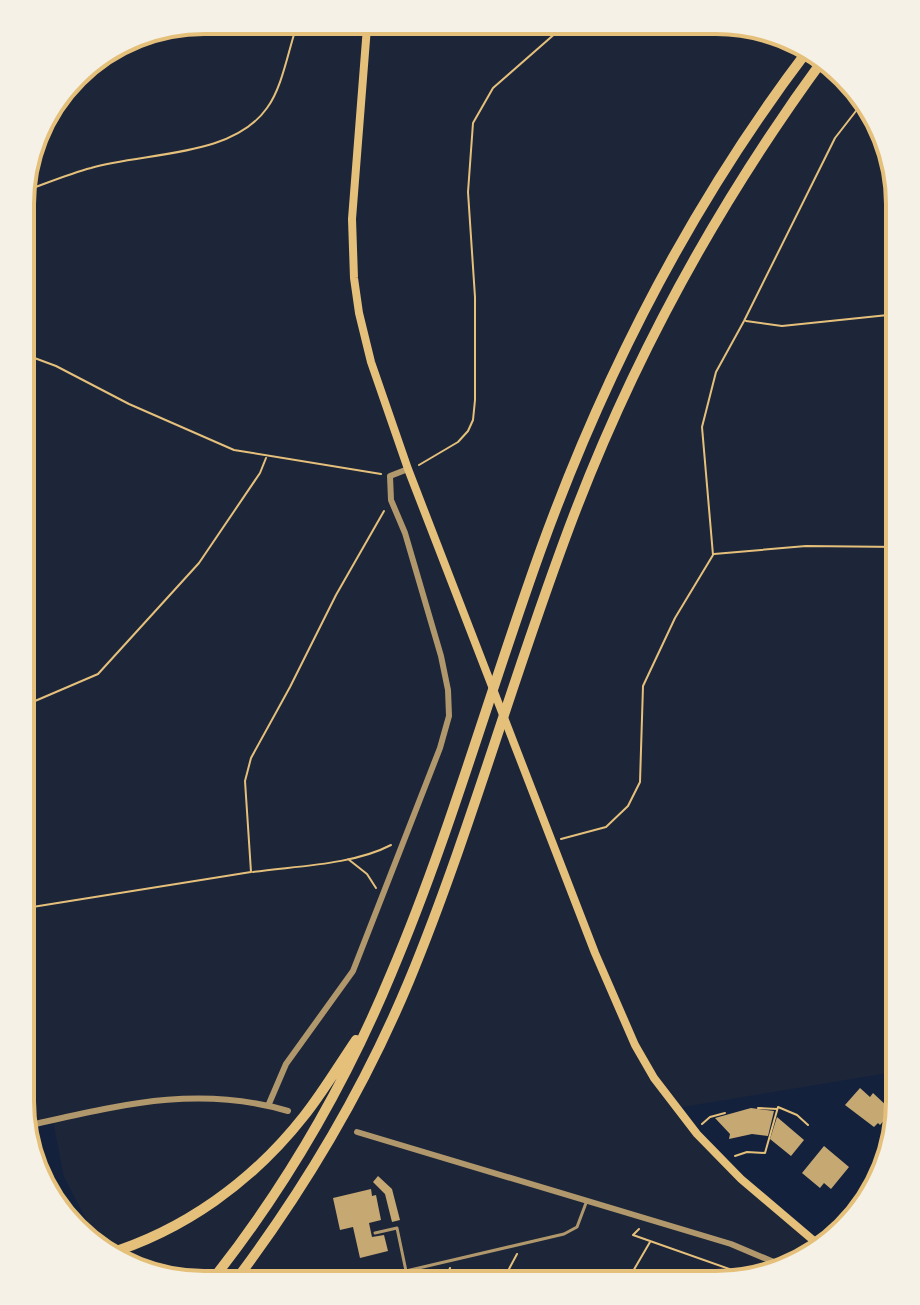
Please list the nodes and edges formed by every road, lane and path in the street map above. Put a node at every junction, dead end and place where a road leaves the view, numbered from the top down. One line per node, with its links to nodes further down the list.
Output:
1 (294, 34): 7 (path)
2 (366, 34): 12 (main road)
3 (555, 34): 12 (path)
4 (802, 58): 24 (highway)
5 (817, 68): 48 (highway)
6 (857, 110): 9 (path)
7 (35, 187)
8 (886, 315): 9 (path)
9 (744, 321): 16 (path)
10 (34, 358): 11 (path)
11 (267, 457): 13 (path); 17 (path)
12 (408, 469): 13 (street); 19 (main road)
13 (390, 476): 14 (street)
14 (391, 500): 18 (street); 21 (path)
15 (886, 547): 16 (path)
16 (713, 555): 19 (path)
17 (34, 701)
18 (405, 837): 20 (path); 22 (street)
19 (553, 841): 40 (main road)
20 (348, 859): 21 (path); 22 (path)
21 (251, 872): 23 (path)
22 (380, 904): 25 (street)
23 (34, 907)
24 (373, 1015): 43 (highway); 47 (highway)
25 (268, 1106): 28 (street); 30 (street)
26 (758, 1108): 27 (path)
27 (778, 1109): 32 (path); 34 (path)
28 (288, 1111)
29 (725, 1113): 31 (path)
30 (36, 1124)
31 (703, 1125)
32 (808, 1125)
33 (357, 1132): 37 (street)
34 (740, 1153)
35 (732, 1157): 36 (path)
36 (740, 1164)
37 (587, 1201): 38 (street); 42 (lane)
38 (646, 1219): 41 (path); 45 (street)
39 (375, 1233): 49 (lane)
40 (813, 1240)
41 (651, 1241): 46 (path); 52 (path)
42 (523, 1242): 44 (lane); 51 (path)
43 (121, 1248)
44 (452, 1259): 49 (lane); 50 (path)
45 (772, 1261)
46 (733, 1270)
47 (219, 1271)
48 (242, 1271)
49 (406, 1271)
50 (448, 1271)
51 (508, 1271)
52 (633, 1271)

